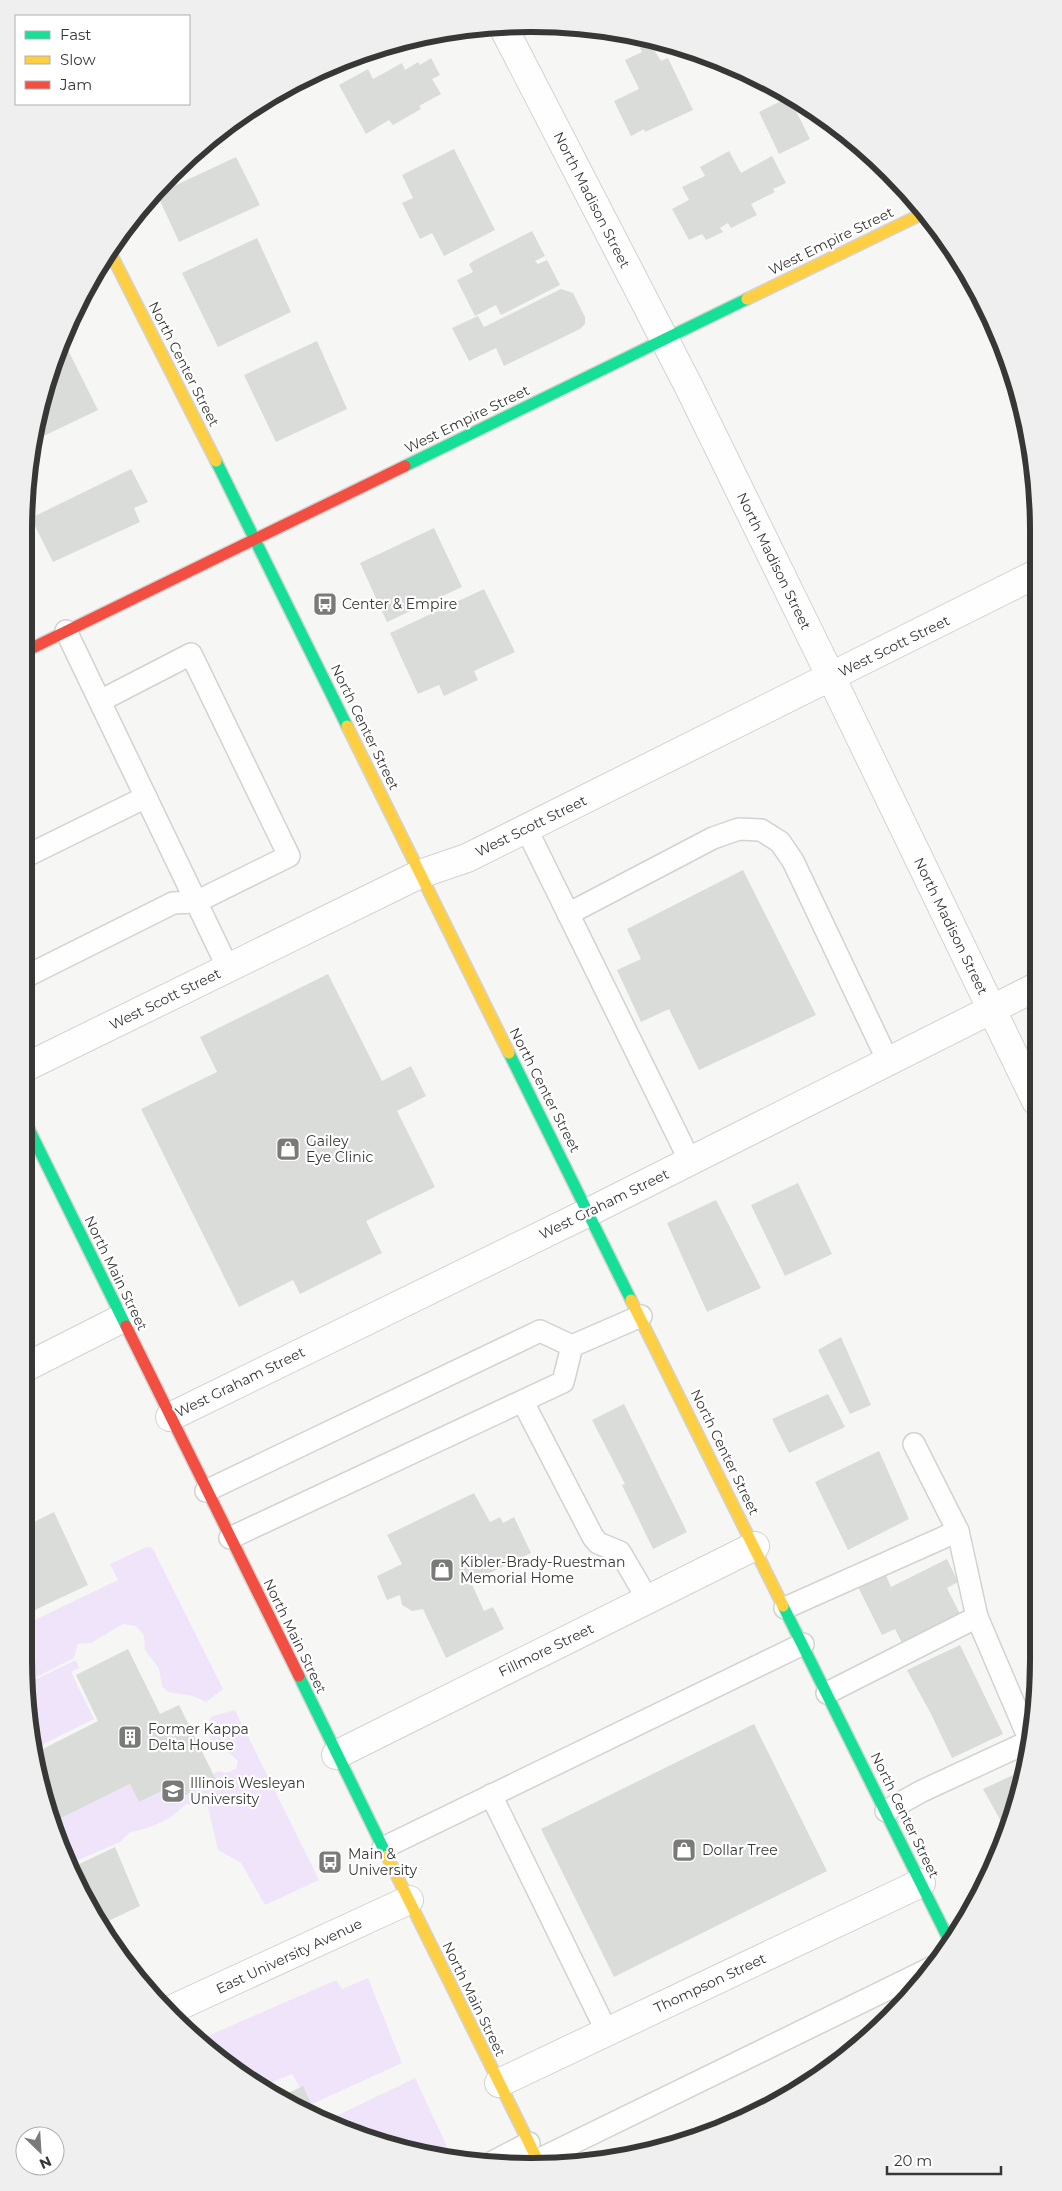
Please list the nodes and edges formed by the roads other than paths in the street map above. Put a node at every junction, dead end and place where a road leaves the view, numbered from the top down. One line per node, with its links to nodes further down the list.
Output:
1 (506, 33): 4 (street, North Madison Street)
2 (917, 216): 4 (main road, West Empire Street)
3 (114, 259): 5 (main road, North Center Street)
4 (664, 338): 5 (main road, West Empire Street); 9 (street, North Madison Street)
5 (256, 539): 7 (main road, West Empire Street); 14 (main road, North Center Street)
6 (1030, 577): 9 (street, West Scott Street)
7 (66, 631): 8 (main road, West Empire Street); 10 (lane)
8 (32, 648)
9 (831, 677): 12 (street, West Scott Street); 20 (street, North Madison Street)
10 (100, 701): 11 (lane); 15 (lane)
11 (146, 797): 13 (lane); 15 (lane)
12 (526, 828): 14 (street, West Scott Street); 16 (lane)
13 (32, 853)
14 (420, 874): 17 (street, West Scott Street); 26 (main road, North Center Street)
15 (196, 902): 17 (lane); 18 (lane)
16 (568, 914): 21 (lane); 25 (lane)
17 (228, 968): 22 (street, West Scott Street)
18 (32, 974)
19 (1030, 990): 20 (street, West Graham Street)
20 (991, 1009): 21 (street, West Graham Street); 23 (street, North Madison Street)
21 (888, 1061): 25 (street, West Graham Street)
22 (32, 1064)
23 (1030, 1089)
24 (32, 1135): 28 (main road, North Main Street)
25 (690, 1161): 26 (street, West Graham Street)
26 (589, 1212): 27 (main road, North Center Street); 32 (street, West Graham Street)
27 (641, 1316): 29 (lane); 37 (main road, North Center Street)
28 (121, 1319): 30 (street); 32 (main road, North Main Street)
29 (572, 1346): 31 (lane); 34 (lane)
30 (32, 1364)
31 (523, 1402): 36 (lane); 38 (lane)
32 (170, 1417): 34 (main road, North Main Street)
33 (914, 1444): 35 (lane)
34 (206, 1491): 36 (main road, North Main Street)
35 (958, 1530): 39 (lane); 40 (lane)
36 (230, 1538): 45 (main road, North Main Street)
37 (755, 1546): 38 (street, Fillmore Street); 39 (main road, North Center Street)
38 (648, 1600): 45 (street, Fillmore Street)
39 (785, 1608): 41 (main road, North Center Street)
40 (976, 1617): 42 (lane); 43 (lane)
41 (803, 1644): 42 (main road, North Center Street); 46 (lane)
42 (827, 1693): 47 (main road, North Center Street)
43 (1024, 1728)
44 (1022, 1745): 47 (lane)
45 (336, 1754): 48 (main road, North Main Street)
46 (491, 1796): 48 (lane); 54 (lane)
47 (886, 1811): 49 (main road, North Center Street)
48 (383, 1848): 50 (main road, North Main Street)
49 (921, 1883): 51 (main road, North Center Street); 54 (street, Thompson Street)
50 (409, 1900): 53 (street, East University Avenue); 55 (main road, North Main Street)
51 (946, 1935)
52 (916, 1976): 56 (lane)
53 (175, 2008)
54 (607, 2032): 55 (street, Thompson Street)
55 (499, 2083): 56 (main road, North Main Street)
56 (536, 2156)

